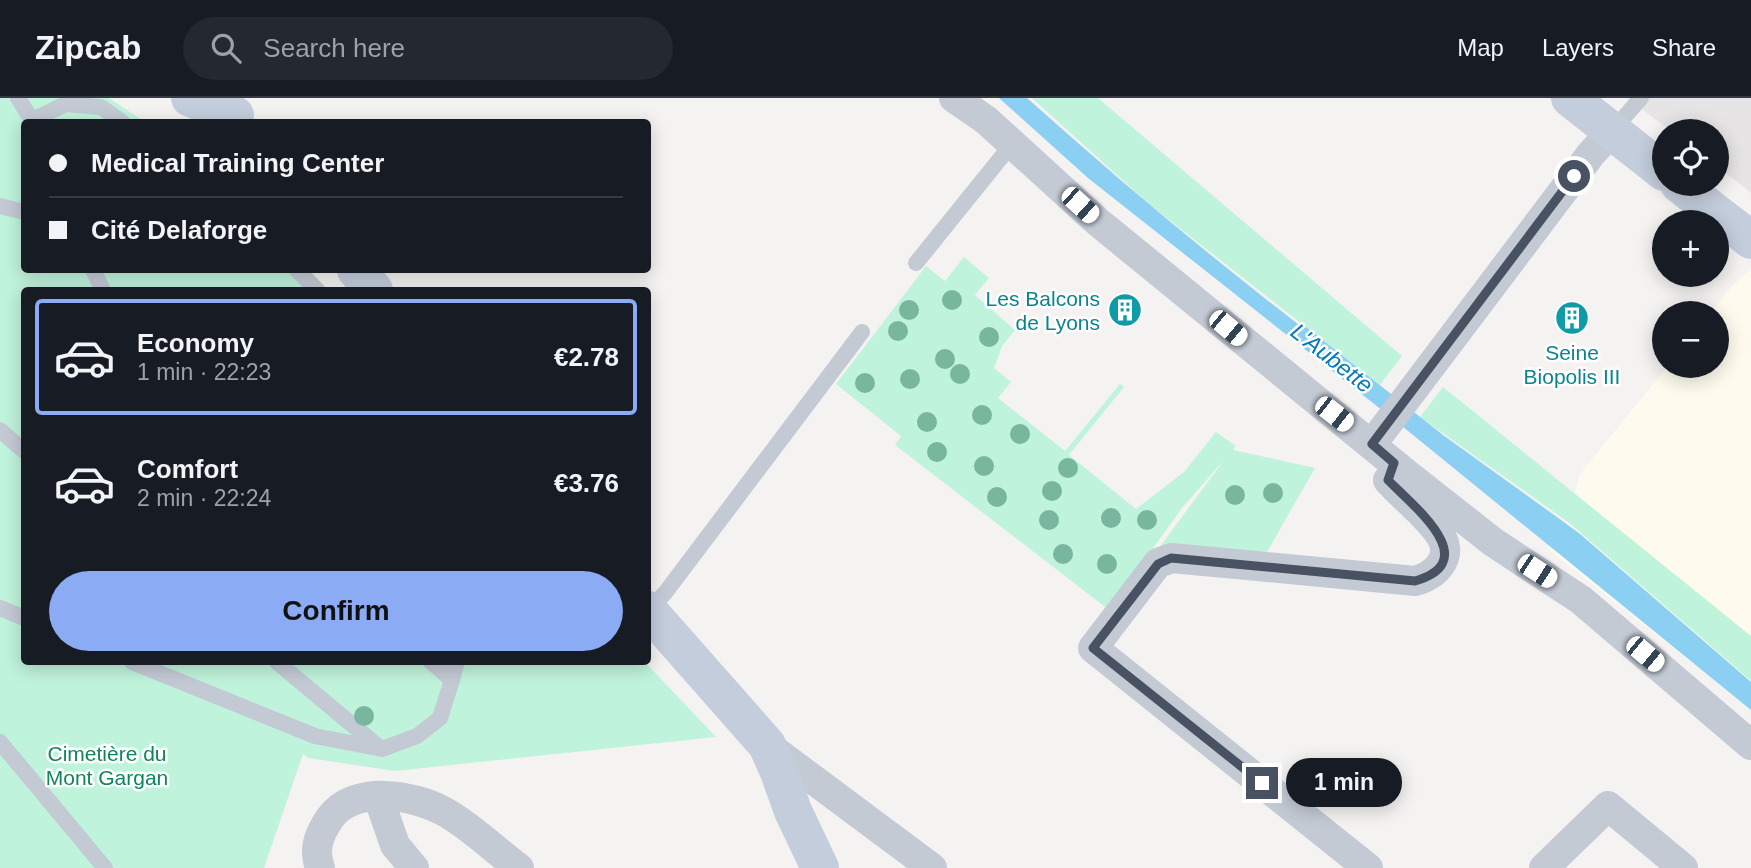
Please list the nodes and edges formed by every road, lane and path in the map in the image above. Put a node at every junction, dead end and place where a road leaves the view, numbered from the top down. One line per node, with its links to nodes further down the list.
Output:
1 (18, 98): 7 (lane)
2 (190, 98): 6 (street)
3 (954, 98): 11 (street)
4 (1570, 98): 10 (street)
5 (1642, 98): 10 (lane)
6 (235, 112)
7 (32, 119)
8 (37, 119): 9 (lane)
9 (118, 119)
10 (1612, 131): 12 (street); 24 (street)
11 (1012, 144): 17 (lane); 24 (street)
12 (1652, 163)
13 (1694, 196): 16 (street)
14 (0, 206): 15 (lane)
15 (21, 211)
16 (1751, 240)
17 (916, 263)
18 (300, 273): 20 (lane)
19 (359, 273): 21 (street)
20 (314, 287)
21 (371, 287)
22 (862, 332): 26 (lane)
23 (0, 430): 25 (lane)
24 (1385, 444): 36 (street); 45 (street)
25 (21, 448)
26 (653, 605): 35 (street)
27 (0, 608): 28 (lane)
28 (21, 617)
29 (139, 665): 37 (lane)
30 (281, 665): 37 (lane)
31 (434, 665): 33 (lane)
32 (456, 665): 33 (lane)
33 (452, 680): 37 (lane)
34 (0, 742): 39 (lane)
35 (767, 745): 43 (street); 44 (street)
36 (1751, 745)
37 (382, 750)
38 (378, 796): 40 (street); 41 (street); 42 (street)
39 (105, 868)
40 (320, 868)
41 (414, 868)
42 (519, 868)
43 (820, 868)
44 (932, 868)
45 (1368, 868)
46 (1544, 868): 47 (street)
47 (1683, 868)

